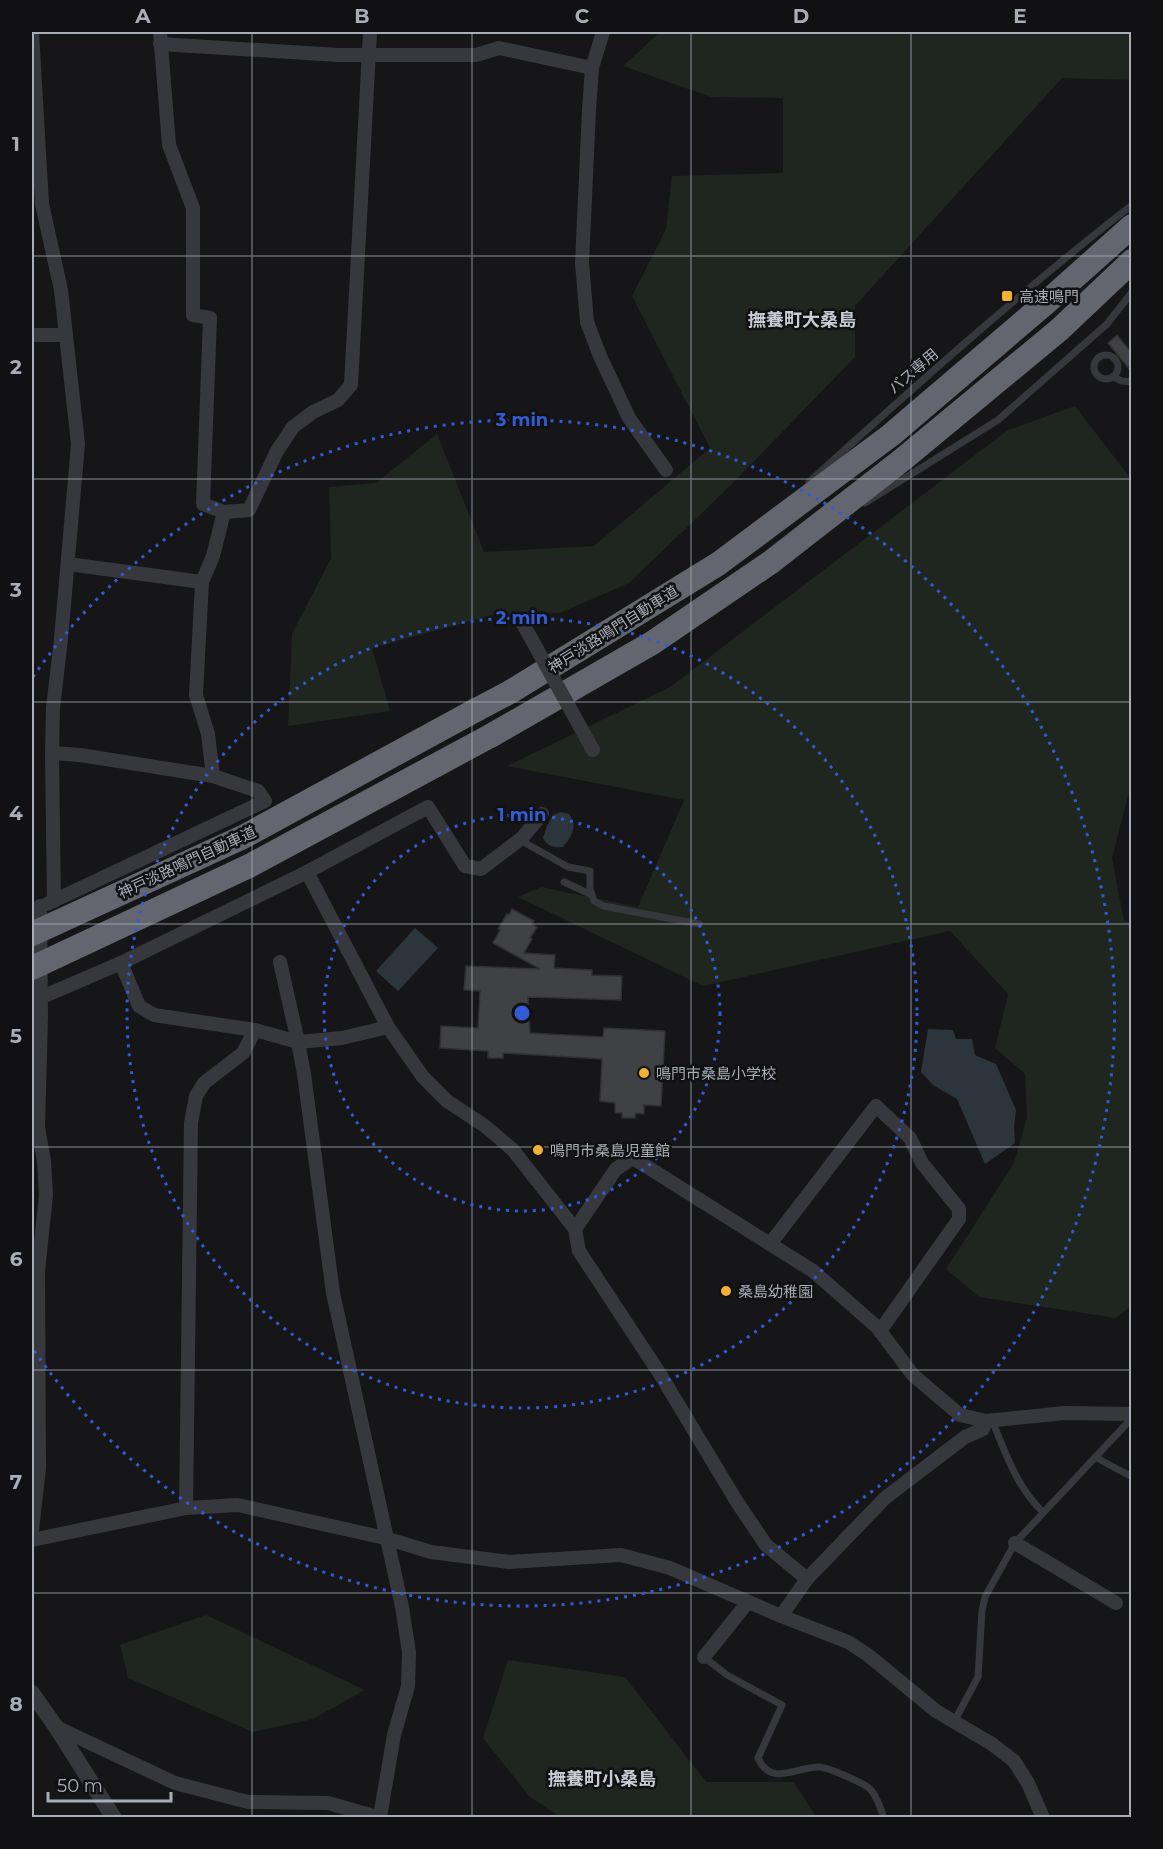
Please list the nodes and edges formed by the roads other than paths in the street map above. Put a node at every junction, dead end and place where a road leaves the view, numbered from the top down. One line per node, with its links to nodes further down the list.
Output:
1 (32, 32): 12 (street)
2 (370, 32): 5 (street)
3 (603, 32): 6 (street)
4 (160, 38): 5 (street); 19 (street)
5 (369, 55): 6 (street); 19 (street)
6 (592, 68): 15 (street)
7 (1131, 205): 16 (lane, バス専用)
8 (1131, 226): 23 (highway, 神戸淡路鳴門自動車道)
9 (1131, 261): 21 (highway, 神戸淡路鳴門自動車道)
10 (1131, 292): 17 (lane)
11 (32, 335): 12 (street)
12 (66, 335): 22 (street)
13 (1113, 377): 14 (lane)
14 (1131, 381)
15 (666, 470)
16 (806, 484)
17 (860, 506)
18 (780, 508): 23 (lane)
19 (224, 512): 24 (street)
20 (840, 519): 21 (lane)
21 (771, 562): 40 (highway, 神戸淡路鳴門自動車道, bridge)
22 (68, 564): 24 (street); 27 (street)
23 (718, 564): 37 (highway, 神戸淡路鳴門自動車道, bridge)
24 (202, 582): 28 (street)
25 (522, 622): 26 (street, bridge)
26 (593, 750)
27 (52, 753): 28 (street); 34 (street)
28 (213, 776): 34 (street)
29 (542, 814): 30 (street)
30 (520, 840): 31 (street); 33 (lane)
31 (307, 872): 39 (street); 42 (street)
32 (564, 882): 33 (lane)
33 (592, 895): 36 (lane)
34 (54, 901): 35 (street)
35 (36, 908): 41 (street)
36 (699, 924)
37 (32, 934)
38 (280, 962): 44 (street)
39 (121, 963): 41 (street); 43 (street)
40 (32, 968)
41 (36, 999): 54 (street)
42 (388, 1027): 44 (street); 45 (street)
43 (255, 1030): 44 (street); 52 (street)
44 (298, 1042): 55 (street)
45 (575, 1229): 46 (street); 58 (street)
46 (770, 1244): 47 (street); 47 (street)
47 (880, 1331): 49 (street)
48 (1130, 1416): 49 (street); 50 (lane)
49 (989, 1421): 53 (lane); 58 (street)
50 (1095, 1456): 51 (lane); 53 (lane)
51 (1131, 1477)
52 (186, 1508): 55 (street); 56 (street)
53 (1043, 1512): 57 (lane)
54 (32, 1530)
55 (385, 1538): 59 (street); 66 (street)
56 (32, 1540)
57 (1015, 1543): 60 (street); 64 (lane)
58 (807, 1579): 61 (street)
59 (748, 1602): 61 (street); 62 (street)
60 (1116, 1604)
61 (781, 1616): 64 (street)
62 (704, 1657): 68 (lane)
63 (32, 1693): 65 (street)
64 (954, 1722): 69 (street)
65 (56, 1727): 66 (street); 67 (street)
66 (380, 1817)
67 (114, 1818)
68 (884, 1818)
69 (1043, 1818)

